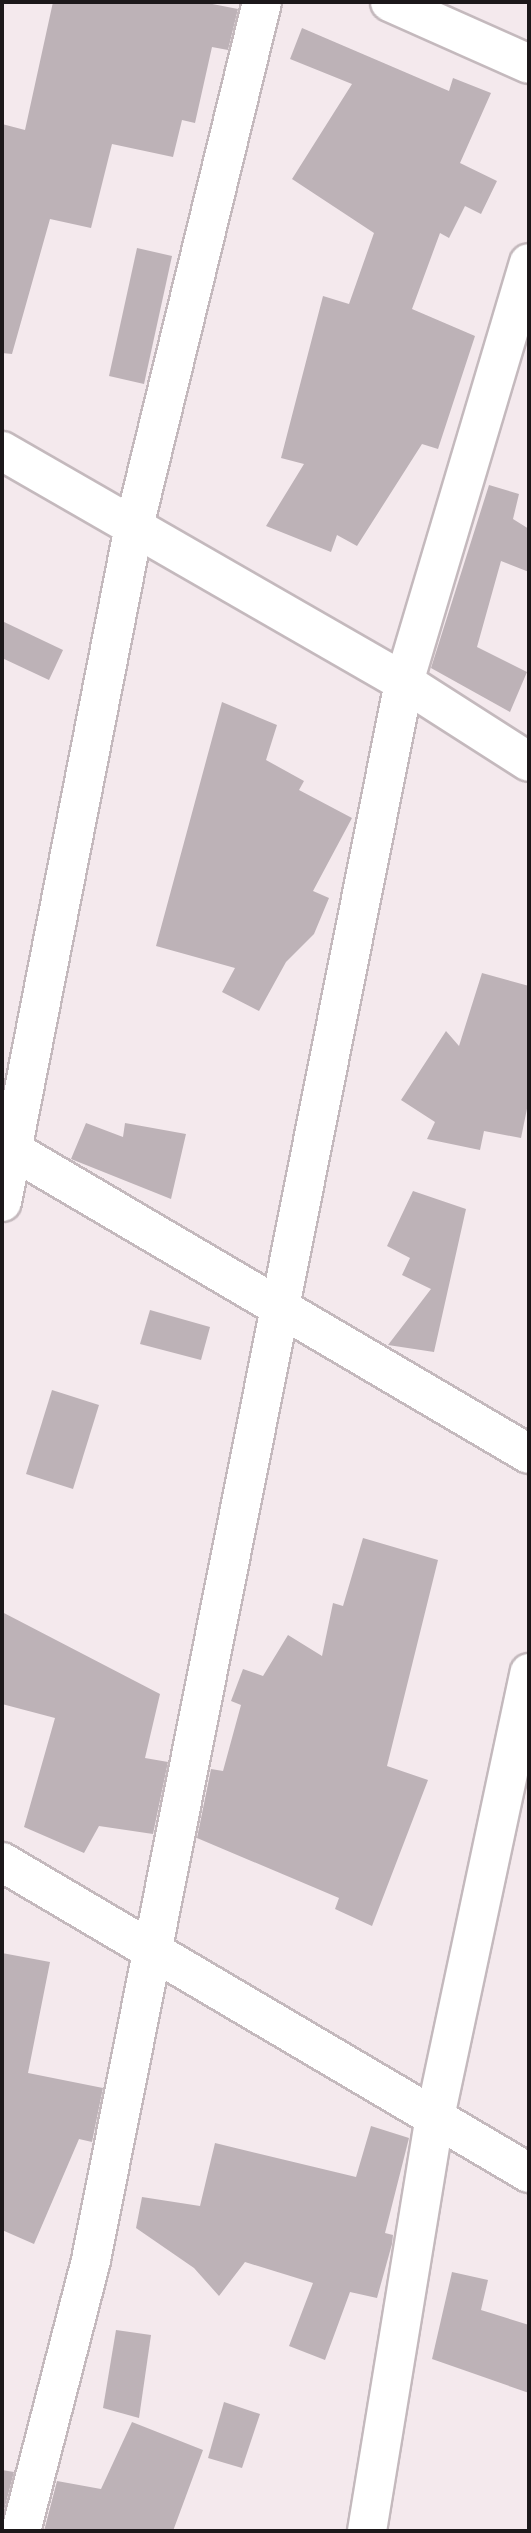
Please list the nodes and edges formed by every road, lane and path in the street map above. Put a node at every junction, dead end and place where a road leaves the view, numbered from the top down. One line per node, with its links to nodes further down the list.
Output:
1 (262, 2): 6 (street)
2 (390, 2): 3 (street)
3 (529, 64)
4 (529, 263): 7 (street)
5 (2, 451): 6 (street)
6 (134, 526): 7 (street); 9 (street)
7 (404, 682): 8 (street); 11 (street)
8 (529, 761)
9 (7, 1147): 10 (street); 11 (street)
10 (2, 1202)
11 (283, 1307): 12 (street); 15 (street)
12 (529, 1454)
13 (529, 1673): 16 (street)
14 (2, 1862): 15 (street)
15 (149, 1954): 16 (street); 18 (street)
16 (435, 2117): 17 (street); 19 (street)
17 (529, 2174)
18 (21, 2531)
19 (367, 2531)

